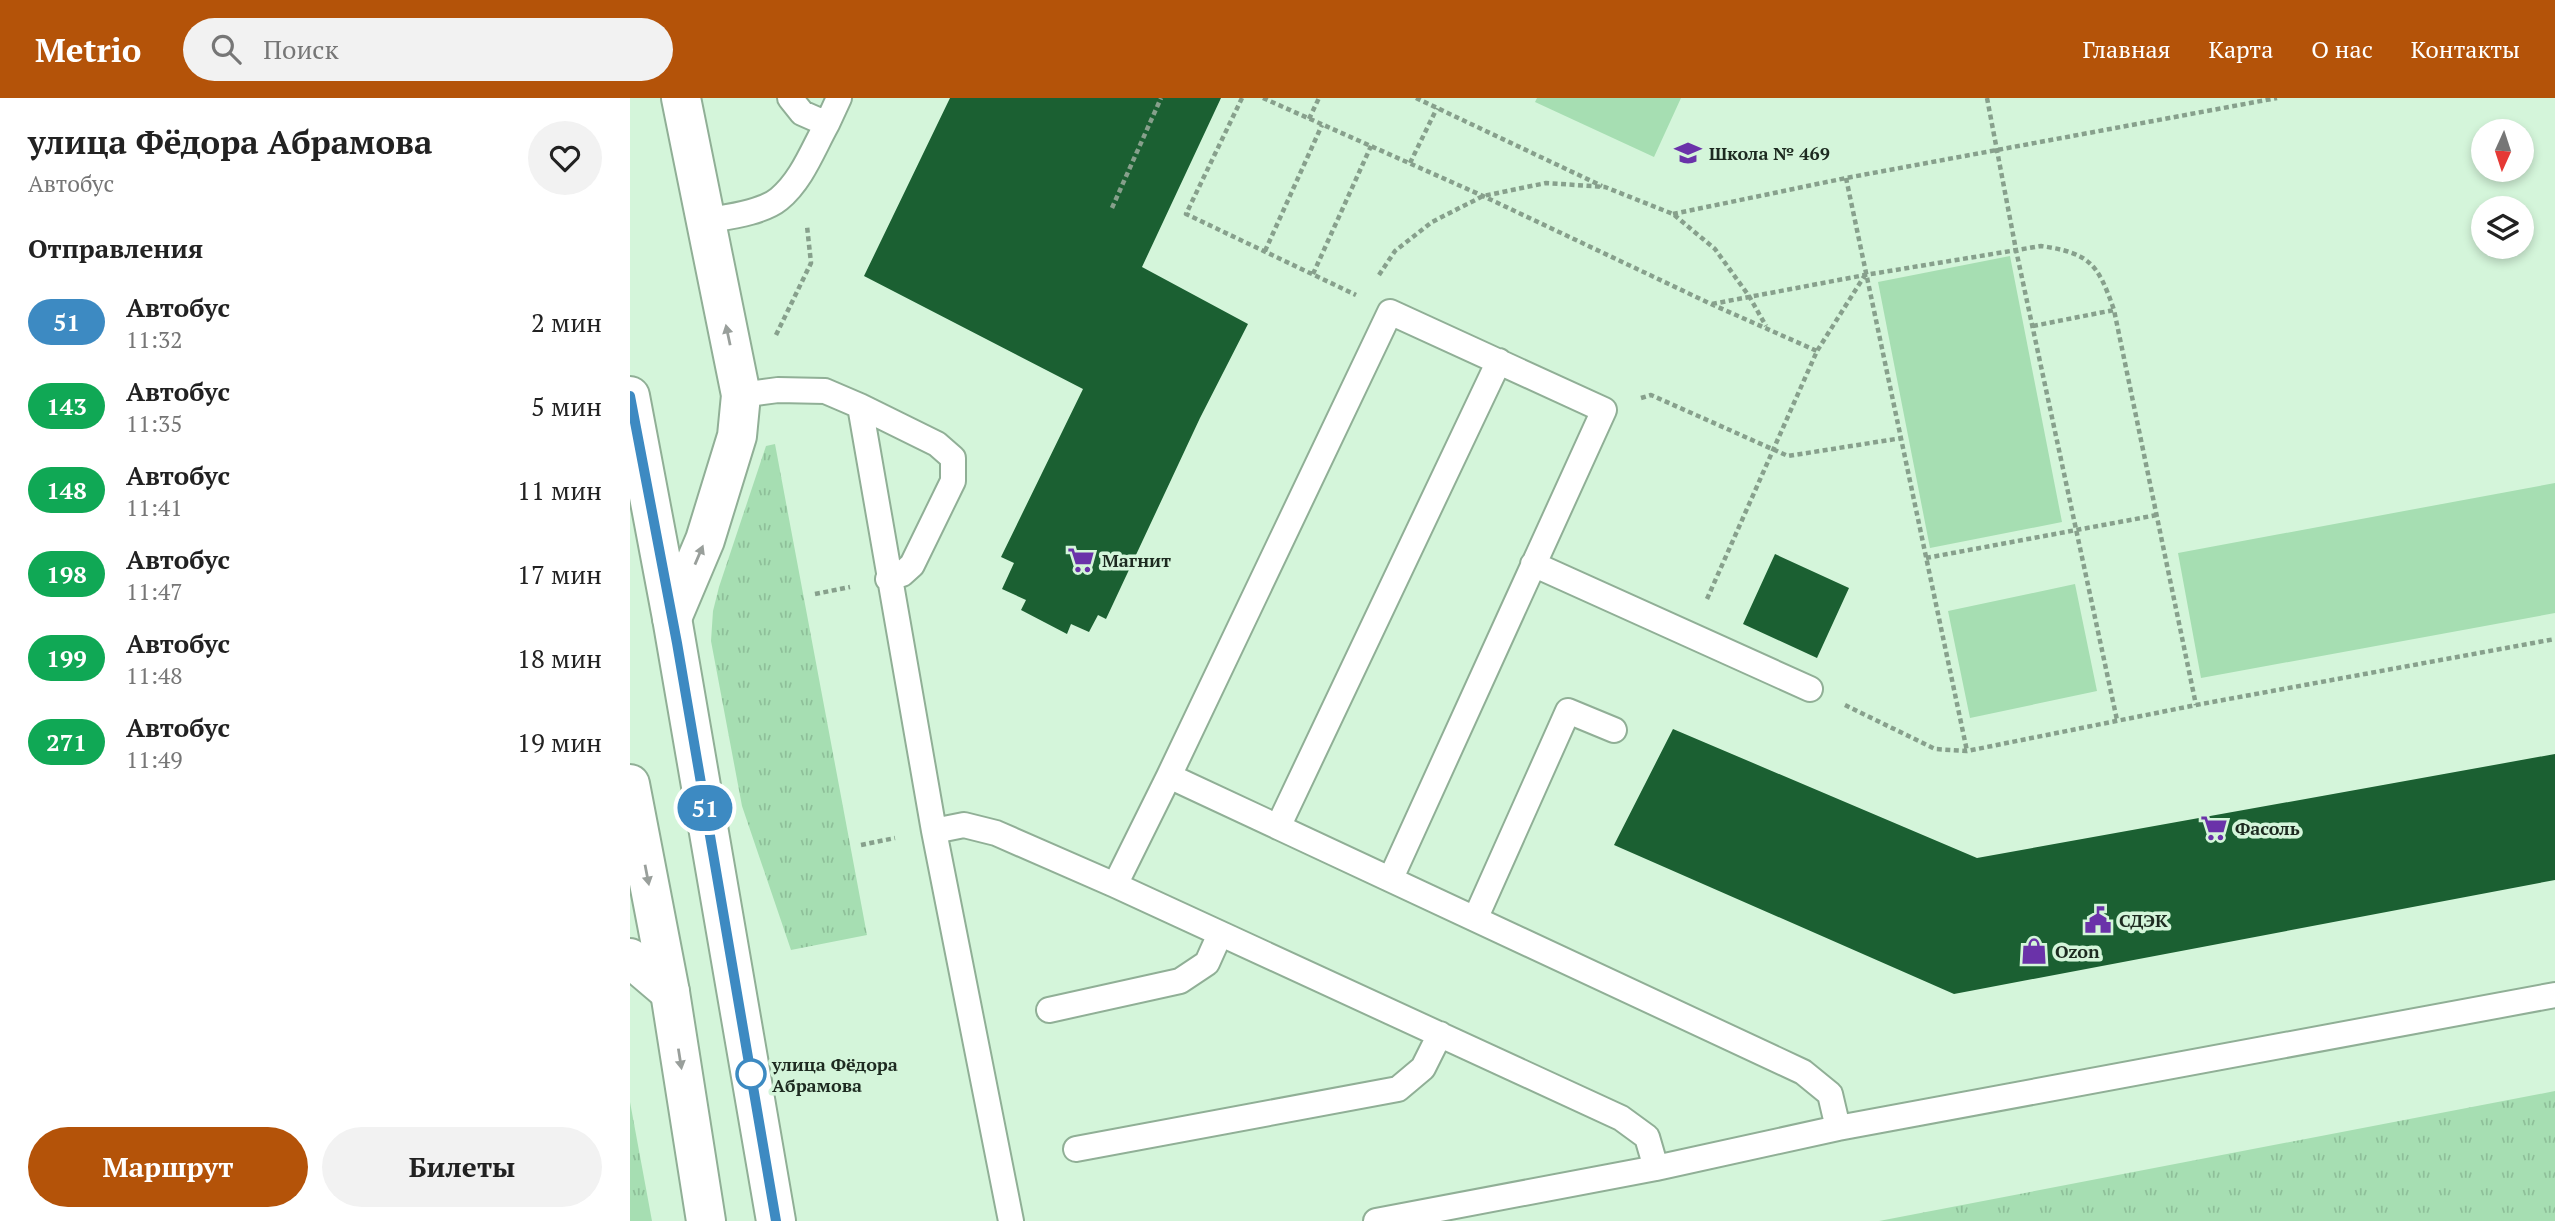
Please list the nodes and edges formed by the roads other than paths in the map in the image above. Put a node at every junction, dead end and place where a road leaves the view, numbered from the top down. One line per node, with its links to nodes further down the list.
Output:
1 (681, 98): 5 (street)
2 (790, 98): 4 (lane)
3 (839, 98): 4 (lane)
4 (827, 124): 5 (lane)
5 (705, 221): 7 (street, one-way to 5)
6 (1499, 361): 10 (lane); 15 (lane); 17 (lane)
7 (741, 395): 9 (lane); 12 (street, one-way to 7)
8 (630, 396): 12 (street)
9 (860, 407): 11 (lane); 11 (lane)
10 (1533, 564): 13 (lane); 19 (lane)
11 (888, 579): 18 (lane)
12 (672, 618): 32 (street)
13 (1810, 689)
14 (1614, 730): 21 (lane)
15 (1169, 776): 17 (lane); 20 (lane)
16 (630, 784): 24 (street, one-way to 24)
17 (1278, 827): 19 (lane)
18 (934, 831): 20 (lane); 33 (lane)
19 (1391, 878): 21 (lane)
20 (1115, 885): 22 (lane)
21 (1476, 918): 28 (lane)
22 (1220, 934): 26 (lane); 27 (lane)
23 (630, 958): 24 (street)
24 (670, 992): 31 (street, one-way to 31)
25 (2555, 995): 28 (lane)
26 (1049, 1010)
27 (1440, 1034): 29 (lane); 30 (lane)
28 (1838, 1128): 30 (lane)
29 (1076, 1149)
30 (1656, 1168): 34 (lane)
31 (706, 1221)
32 (776, 1221)
33 (1011, 1221)
34 (1377, 1221)

